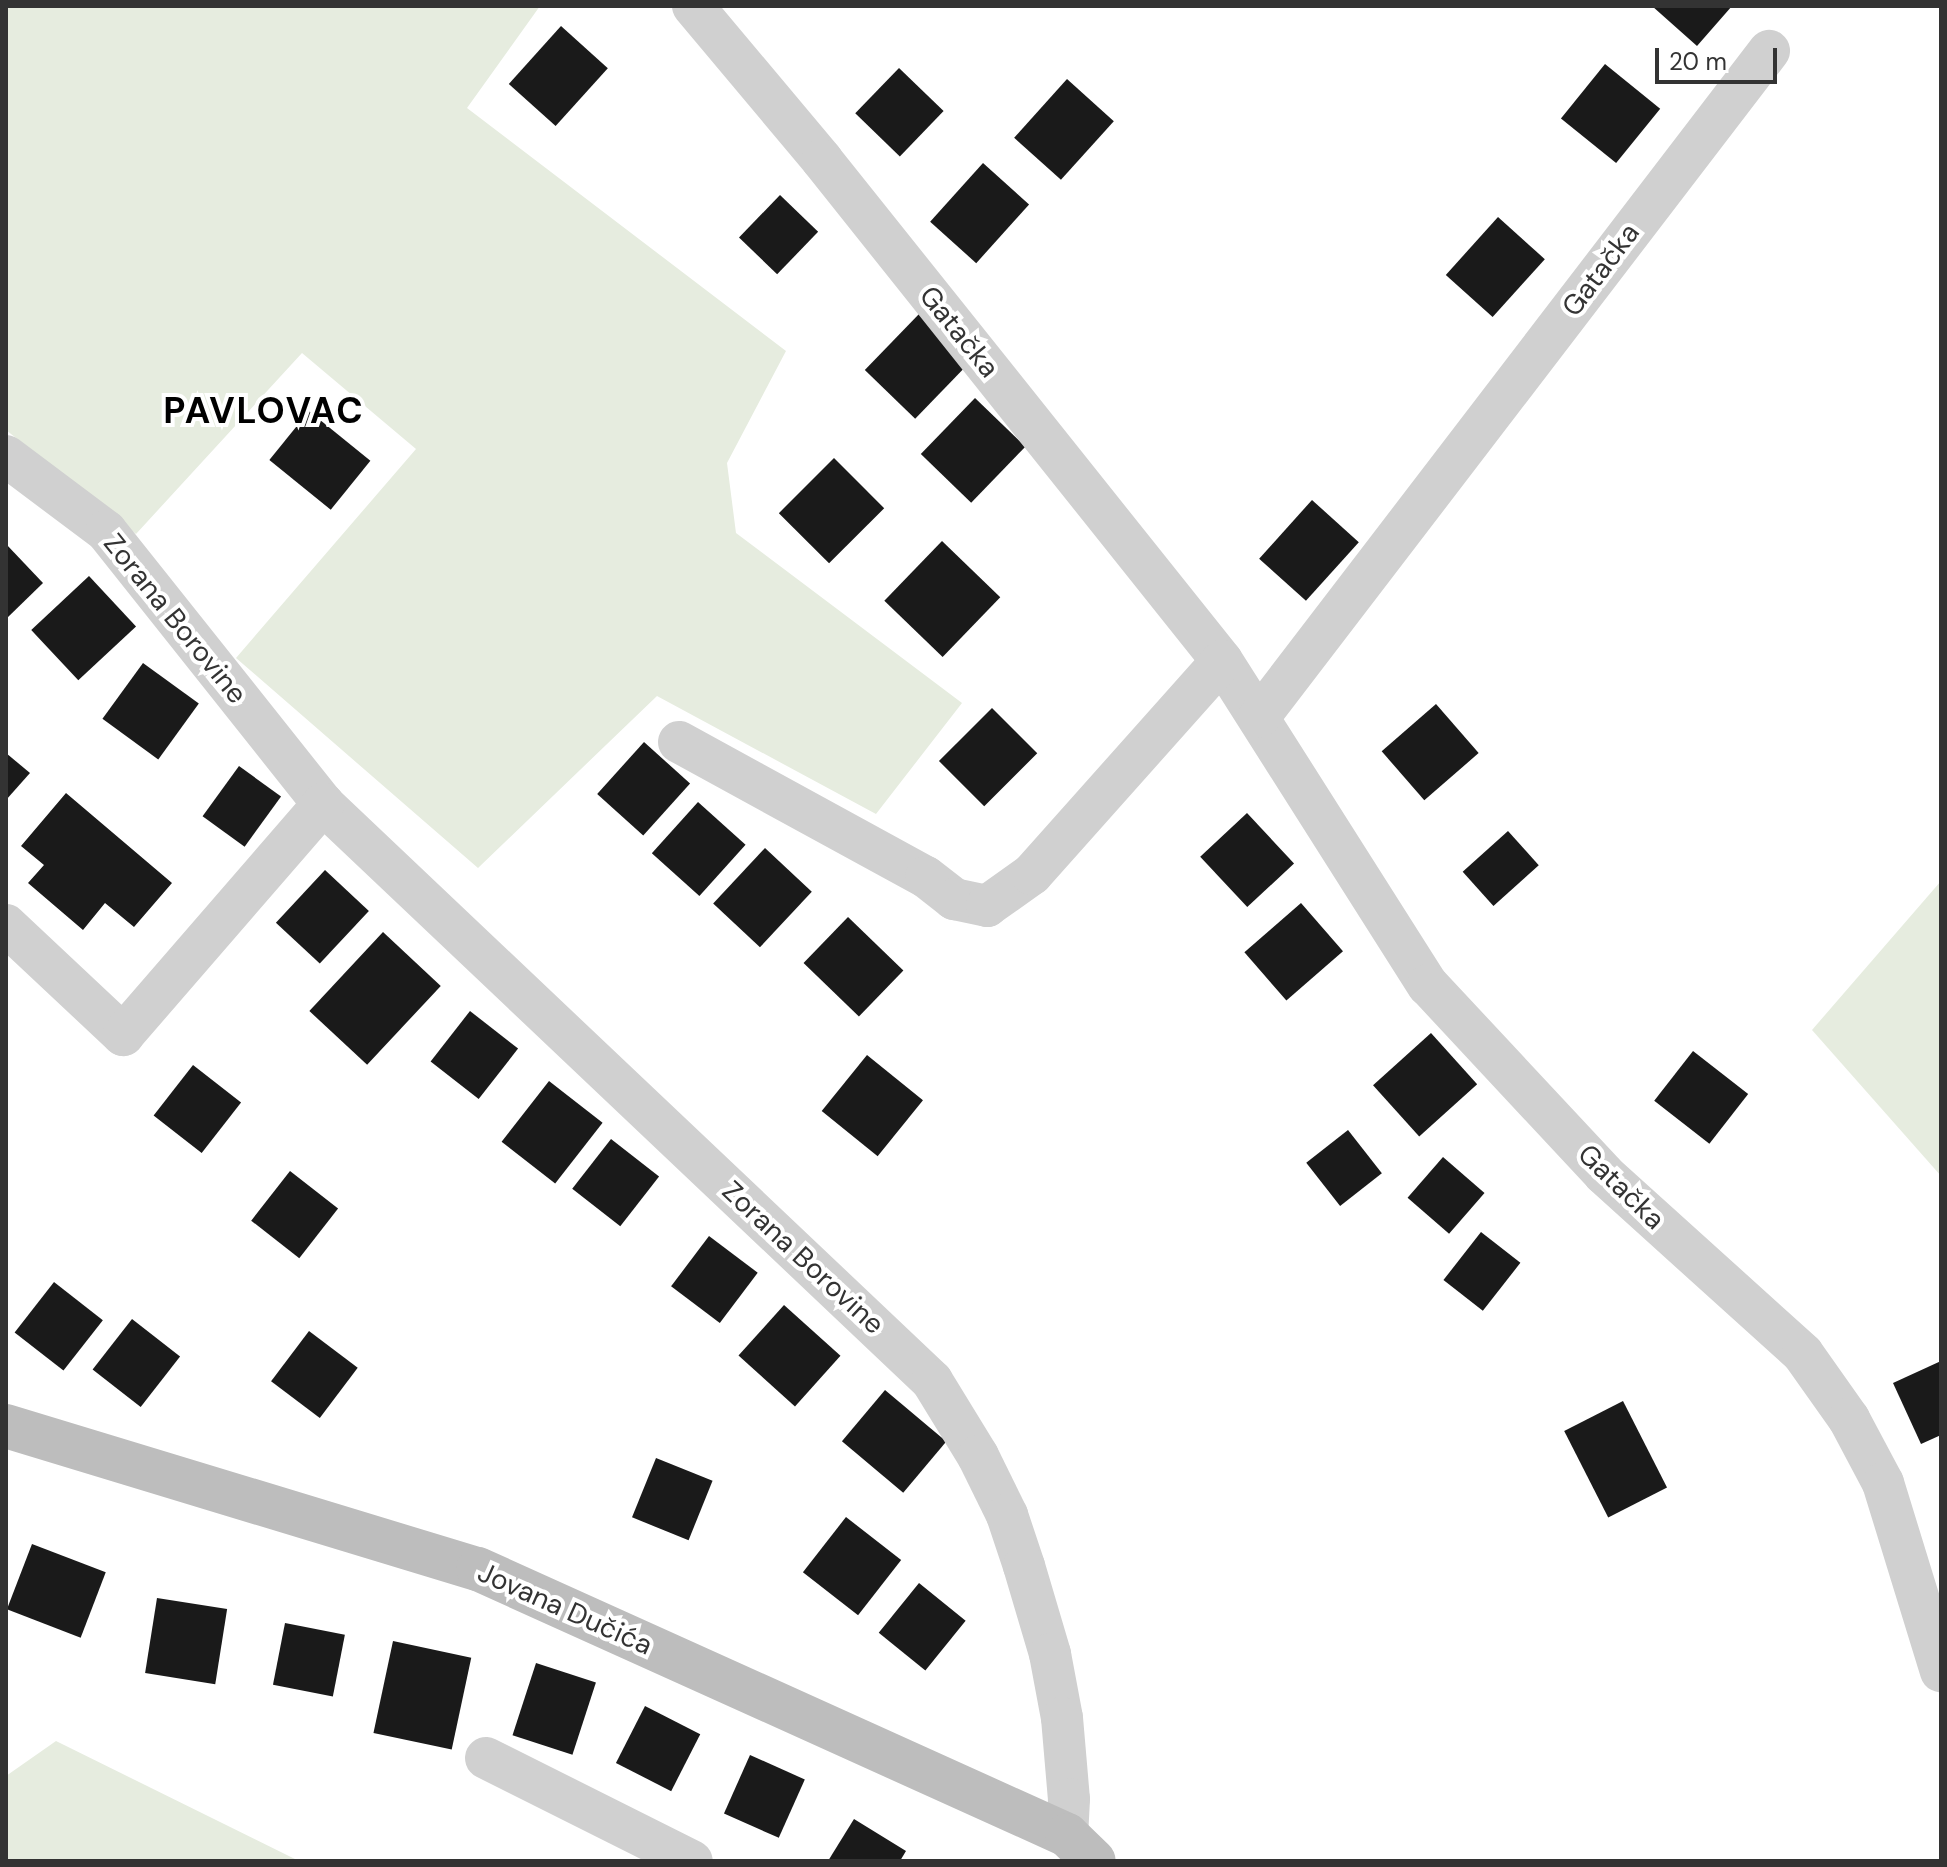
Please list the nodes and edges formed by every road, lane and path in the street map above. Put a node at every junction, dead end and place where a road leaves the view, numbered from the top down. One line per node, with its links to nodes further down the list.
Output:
1 (693, 6): 4 (street, Gatačka)
2 (1769, 51): 5 (street, Gatačka)
3 (6, 456): 7 (street, Zorana Borovine)
4 (1222, 661): 5 (street, Gatačka); 6 (street)
5 (1259, 717): 10 (street, Gatačka)
6 (679, 742)
7 (323, 804): 8 (street); 12 (street, Zorana Borovine)
8 (6, 925)
9 (6, 1426): 12 (main road, Jovana Dučića)
10 (1941, 1671)
11 (486, 1758): 13 (street)
12 (1081, 1848)
13 (692, 1861)

